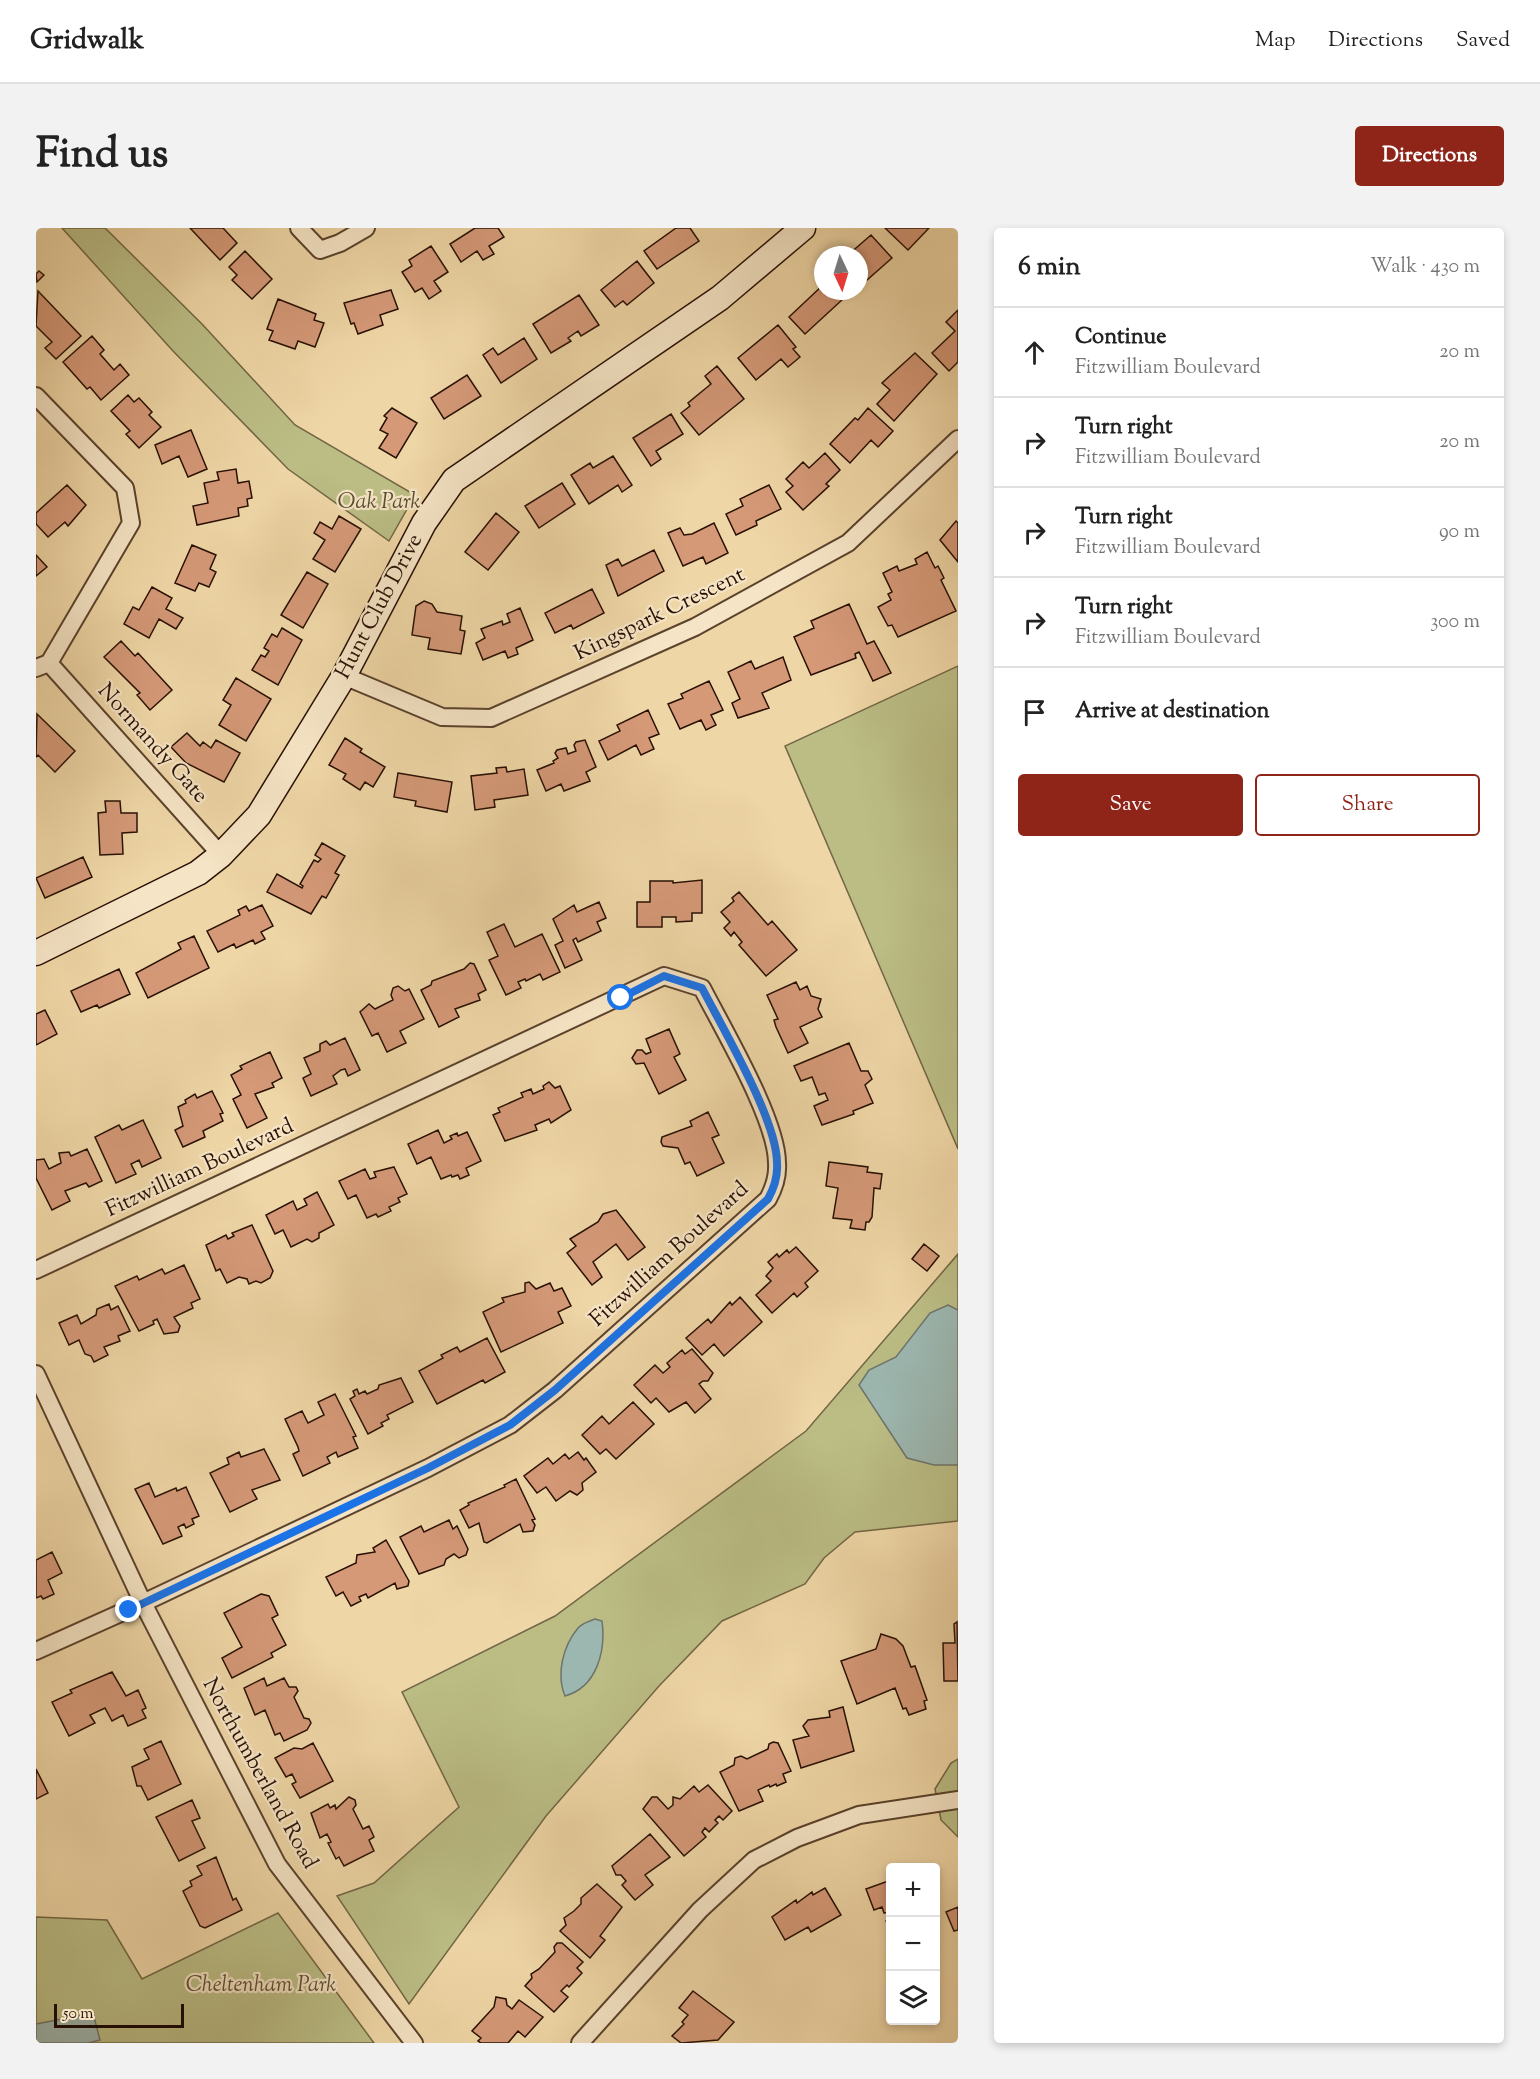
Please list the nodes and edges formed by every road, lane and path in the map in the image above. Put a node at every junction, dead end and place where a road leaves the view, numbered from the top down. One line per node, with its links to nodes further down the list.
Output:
1 (299, 228): 2 (street)
2 (366, 228)
3 (803, 228): 7 (street, Hunt Club Drive)
4 (36, 396): 6 (street)
5 (958, 439): 7 (street, Kingspark Crescent)
6 (42, 665): 8 (street, Normandy Gate)
7 (344, 676): 8 (street, Hunt Club Drive)
8 (221, 855): 9 (street, Hunt Club Drive)
9 (36, 953)
10 (36, 1270): 12 (street, Fitzwilliam Boulevard)
11 (36, 1374): 12 (street)
12 (143, 1604): 13 (street, Fitzwilliam Boulevard); 15 (street, Northumberland Road)
13 (36, 1650)
14 (958, 1800): 16 (street)
15 (414, 2043)
16 (580, 2043)

